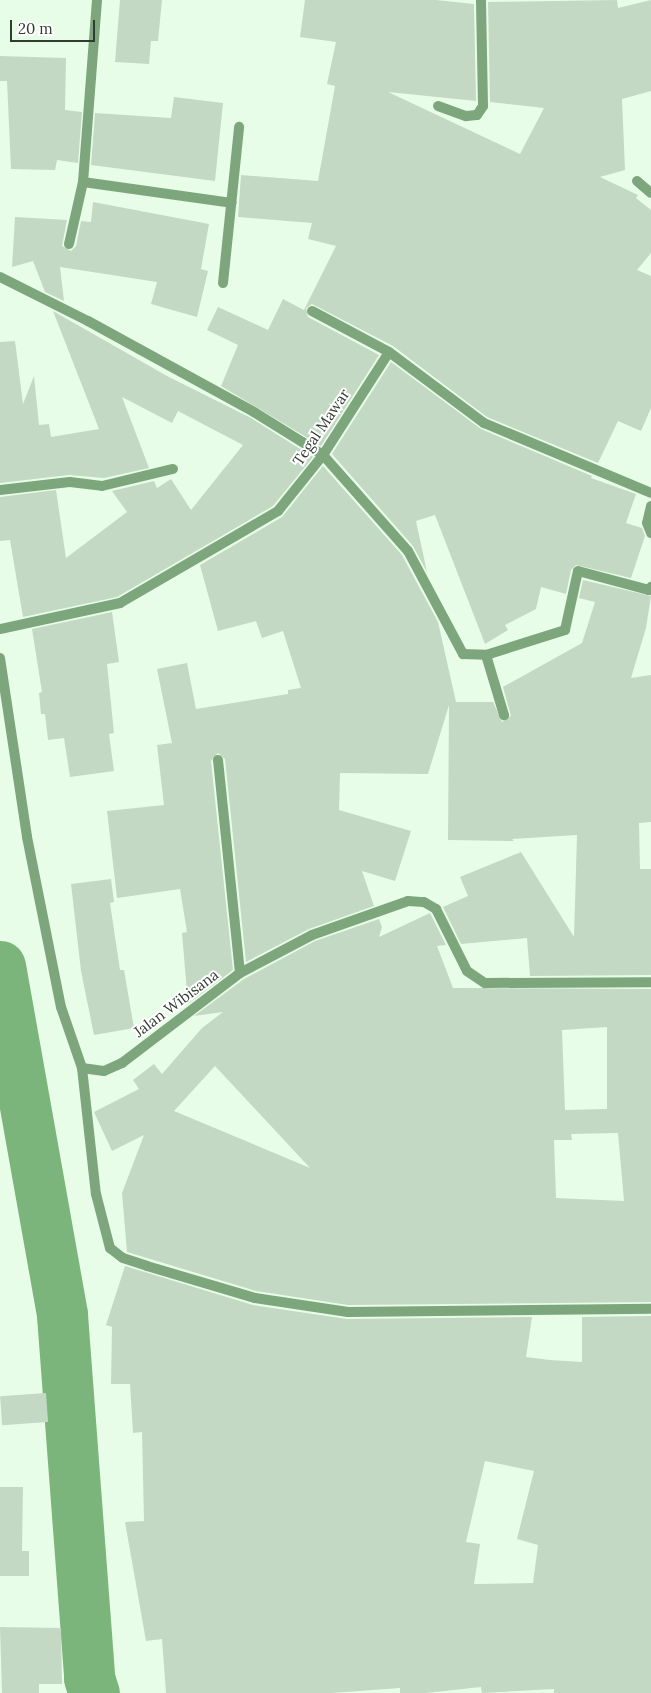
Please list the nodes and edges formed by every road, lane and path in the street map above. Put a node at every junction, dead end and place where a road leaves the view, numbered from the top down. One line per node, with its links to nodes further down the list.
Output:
1 (97, 0): 6 (street)
2 (481, 0): 3 (street)
3 (438, 106)
4 (239, 127): 8 (street)
5 (637, 181): 7 (street)
6 (83, 182): 8 (street); 9 (street)
7 (651, 193)
8 (232, 203): 11 (street)
9 (69, 244)
10 (0, 278): 14 (street)
11 (223, 283)
12 (312, 311): 13 (street)
13 (388, 352): 14 (street, Tegal Mawar); 17 (street)
14 (323, 455): 21 (street, Tegal Mawar); 22 (street)
15 (173, 469): 16 (street)
16 (0, 490)
17 (651, 493)
18 (651, 506): 19 (street)
19 (651, 533)
20 (651, 587): 22 (street)
21 (0, 628)
22 (486, 655): 24 (street)
23 (0, 658): 28 (street)
24 (504, 715)
25 (218, 760): 26 (street)
26 (240, 973): 27 (street, Jalan Wibisana); 28 (street, Jalan Wibisana)
27 (651, 982)
28 (82, 1068): 29 (street)
29 (651, 1309)

